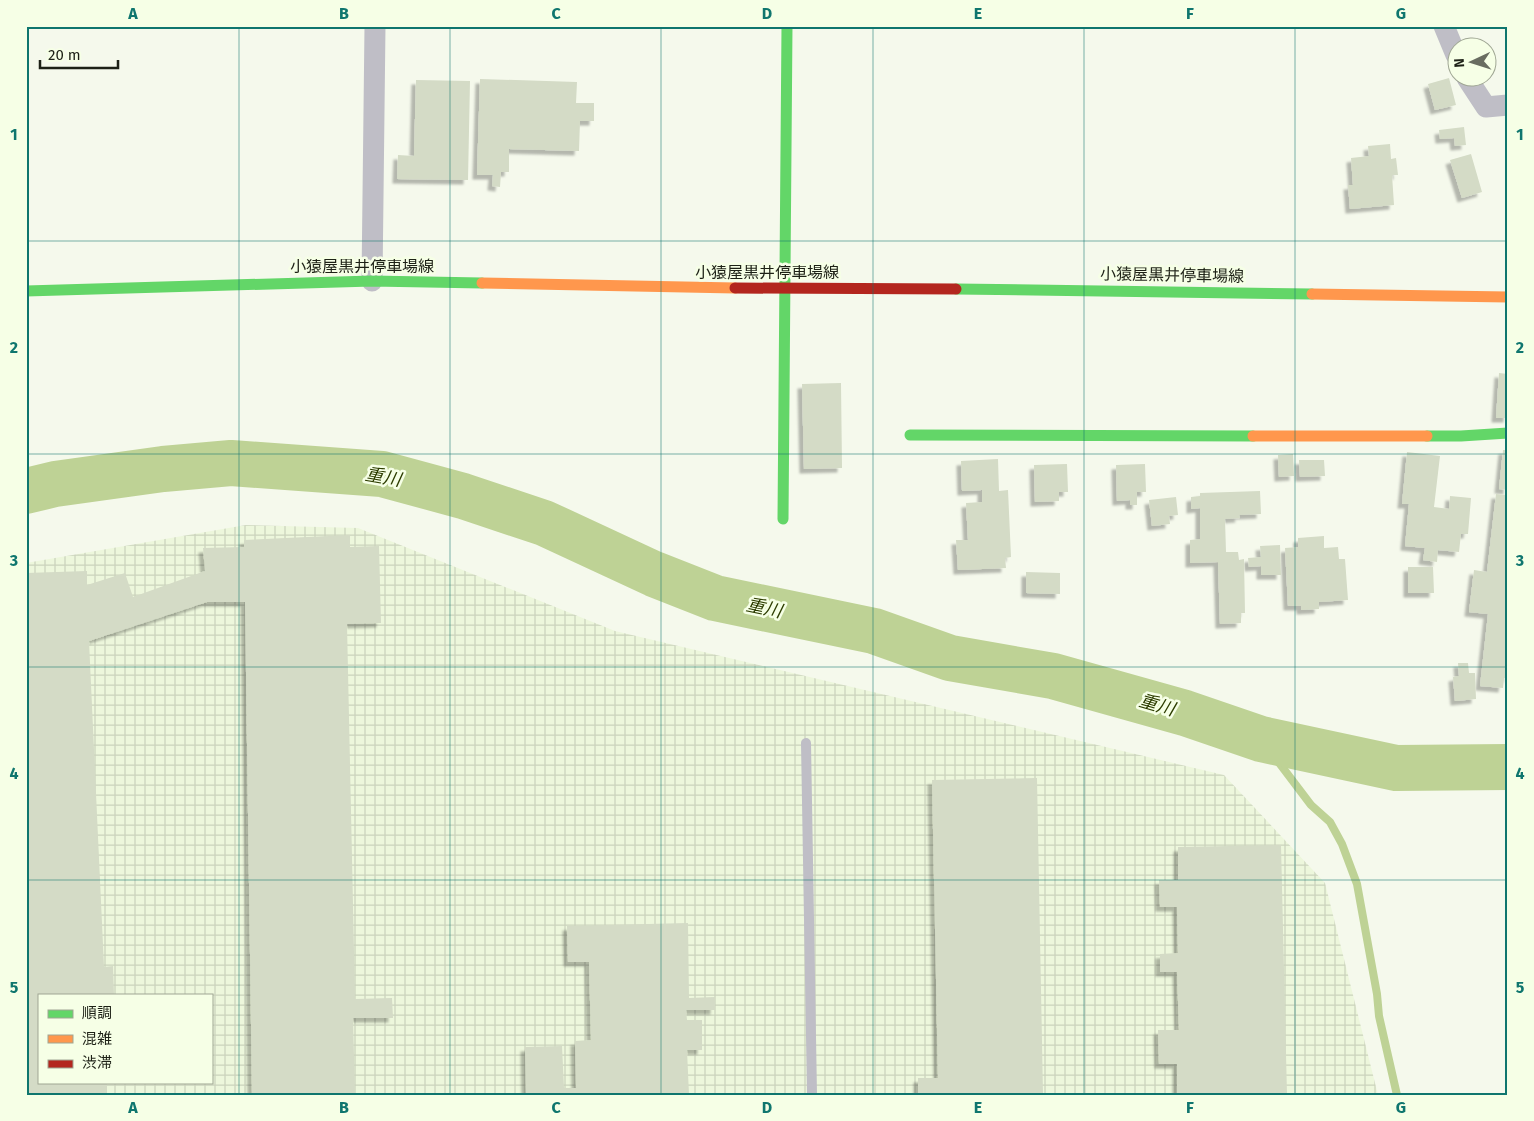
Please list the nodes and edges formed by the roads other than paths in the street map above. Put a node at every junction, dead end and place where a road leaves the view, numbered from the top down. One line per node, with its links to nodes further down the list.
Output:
1 (375, 26): 7 (street)
2 (787, 26): 8 (main road)
3 (1444, 26): 4 (street)
4 (1449, 38)
5 (1474, 88): 6 (street)
6 (1508, 105)
7 (372, 281): 8 (main road, 小猿屋黒井停車場線); 9 (main road, 小猿屋黒井停車場線)
8 (785, 288): 10 (main road, 小猿屋黒井停車場線); 13 (main road)
9 (26, 291)
10 (1508, 297)
11 (1508, 433): 12 (main road)
12 (910, 435)
13 (783, 519)
14 (806, 743): 15 (lane)
15 (812, 1095)

